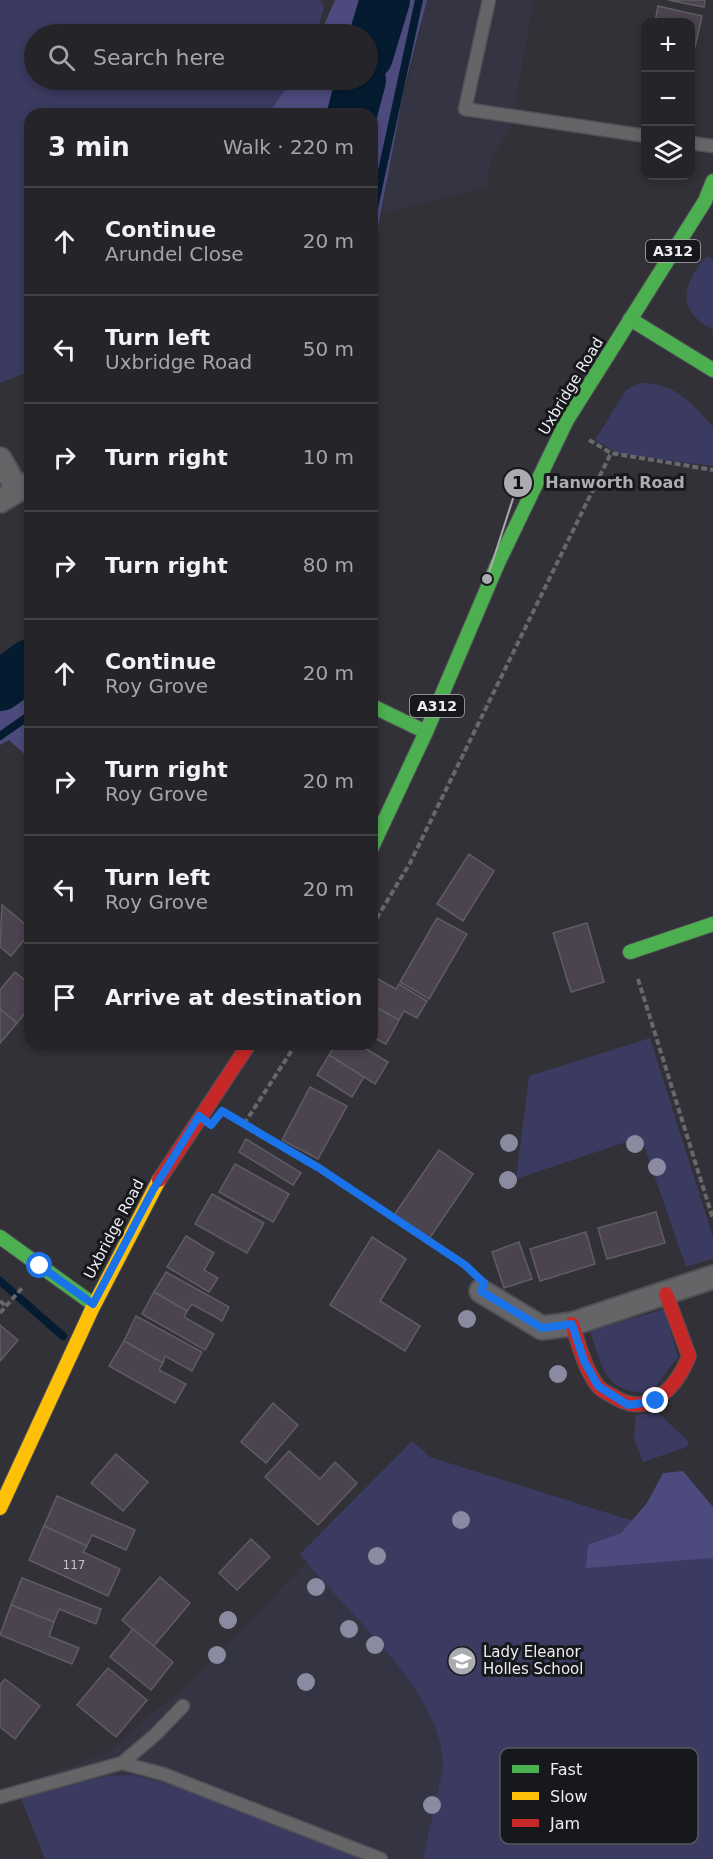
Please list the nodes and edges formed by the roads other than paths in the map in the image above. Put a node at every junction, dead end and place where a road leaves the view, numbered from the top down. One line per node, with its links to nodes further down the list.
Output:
1 (489, 0): 2 (lane)
2 (641, 135)
3 (695, 144): 4 (lane)
4 (713, 146)
5 (713, 181): 6 (main road, Uxbridge Road / A312)
6 (705, 201): 7 (main road); 8 (main road, Uxbridge Road / A312)
7 (713, 220)
8 (630, 319): 9 (main road); 13 (main road, Uxbridge Road / A312)
9 (713, 370)
10 (0, 459): 11 (street)
11 (16, 492)
12 (378, 709): 13 (main road)
13 (426, 732): 14 (main road, Uxbridge Road / A312)
14 (378, 834)
15 (713, 924): 16 (main road)
16 (630, 952)
17 (245, 1050): 22 (main road, Uxbridge Road)
18 (0, 1237): 22 (main road)
19 (713, 1277): 21 (street)
20 (481, 1291): 23 (street)
21 (666, 1294): 23 (street); 23 (main road)
22 (93, 1304): 24 (main road, Uxbridge Road)
23 (572, 1324)
24 (0, 1508)
25 (183, 1706): 26 (lane)
26 (122, 1763): 27 (lane); 28 (lane)
27 (0, 1797)
28 (381, 1859)

